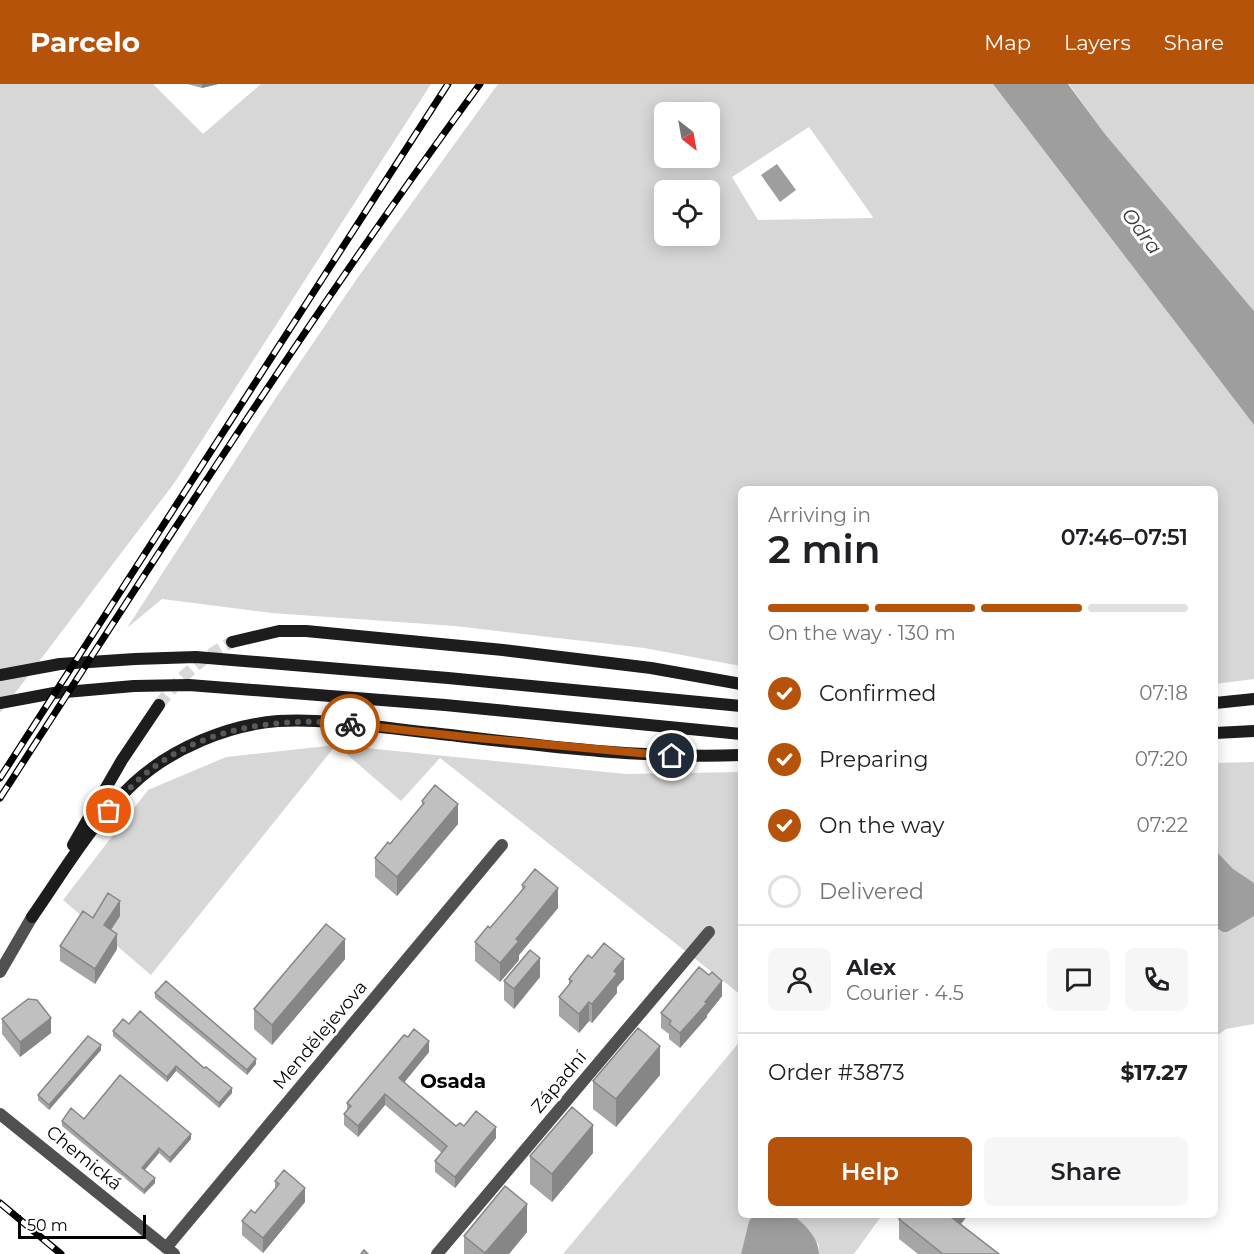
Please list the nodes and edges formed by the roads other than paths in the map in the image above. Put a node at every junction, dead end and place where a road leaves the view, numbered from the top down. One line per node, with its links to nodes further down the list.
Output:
1 (232, 642): 3 (main road)
2 (0, 675): 8 (main road)
3 (738, 683)
4 (1254, 699): 6 (main road)
5 (0, 703): 10 (main road)
6 (1218, 703)
7 (159, 705): 14 (main road)
8 (738, 706)
9 (1254, 731): 11 (main road)
10 (738, 734)
11 (1218, 734)
12 (738, 756): 14 (main road)
13 (502, 844): 18 (street, Mendělejevova)
14 (32, 917): 16 (street)
15 (709, 932): 19 (street, Západní)
16 (0, 972)
17 (0, 1113): 18 (street, Chemická)
18 (170, 1251)
19 (437, 1254)

